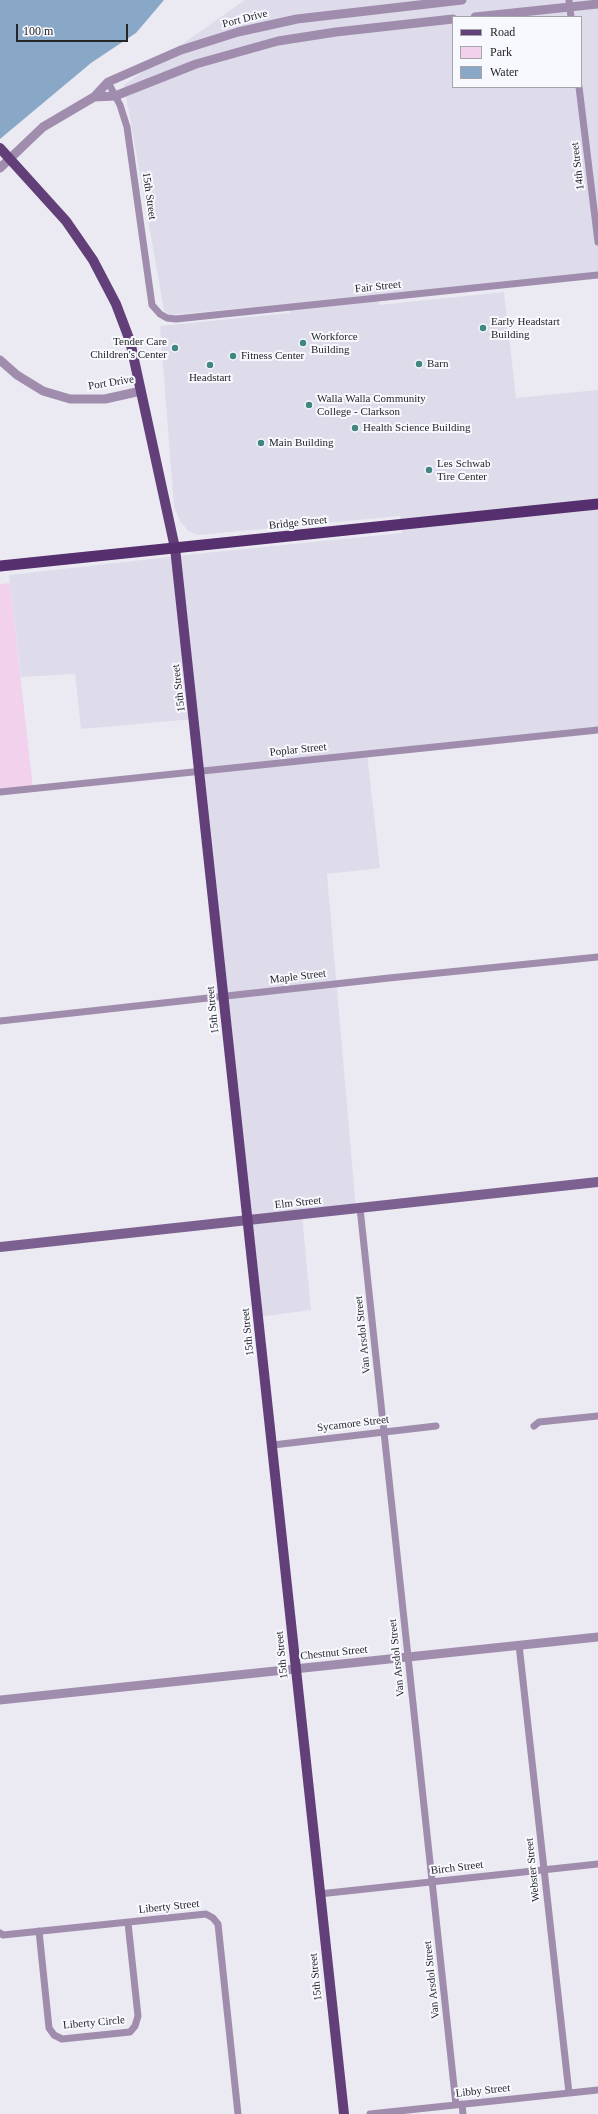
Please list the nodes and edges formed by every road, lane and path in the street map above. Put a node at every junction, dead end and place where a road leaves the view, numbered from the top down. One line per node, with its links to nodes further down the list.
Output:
1 (462, 0): 7 (street, Port Drive)
2 (569, 3): 3 (street); 4 (street); 5 (street)
3 (598, 4)
4 (482, 16)
5 (571, 16)
6 (452, 19): 9 (street, Port Drive)
7 (108, 82): 9 (street, 15th Street); 10 (street, Port Drive)
8 (579, 88): 13 (street, 14th Street)
9 (115, 96): 10 (street, Port Drive); 15 (street, 15th Street)
10 (94, 97): 12 (street, Port Drive)
11 (0, 148): 17 (main road, 15th Street)
12 (0, 168)
13 (598, 242)
14 (598, 275): 15 (street, Fair Street)
15 (160, 314)
16 (0, 360): 17 (street, Port Drive)
17 (141, 391): 19 (main road, 15th Street)
18 (598, 504): 19 (highway, Bridge Street)
19 (175, 548): 20 (highway, Bridge Street); 22 (main road, 15th Street)
20 (0, 566)
21 (598, 730): 22 (street, Poplar Street)
22 (200, 772): 23 (street, Poplar Street); 25 (main road, 15th Street)
23 (0, 792)
24 (598, 957): 25 (street, Maple Street)
25 (224, 997): 26 (street, Maple Street); 29 (main road, 15th Street)
26 (0, 1021)
27 (598, 1182): 28 (main road, Elm Street)
28 (360, 1208): 29 (main road, Elm Street); 34 (street, Van Arsdol Street)
29 (248, 1220): 30 (main road, Elm Street); 35 (main road, 15th Street)
30 (0, 1247)
31 (598, 1416): 33 (street)
32 (436, 1426): 34 (street, Sycamore Street)
33 (534, 1426)
34 (385, 1432): 35 (street, Sycamore Street); 38 (street, Van Arsdol Street)
35 (273, 1445): 39 (main road, 15th Street)
36 (598, 1637): 37 (street, Chestnut Street)
37 (519, 1646): 38 (street, Chestnut Street); 42 (street, Webster Street)
38 (408, 1658): 39 (street, Chestnut Street); 43 (street, Van Arsdol Street)
39 (295, 1669): 40 (street, Chestnut Street); 44 (main road, 15th Street)
40 (0, 1700)
41 (598, 1864): 42 (street, Birch Street)
42 (544, 1869): 43 (street, Birch Street); 49 (street, Webster Street)
43 (432, 1882): 44 (street, Birch Street); 50 (street, Van Arsdol Street)
44 (319, 1894): 52 (main road, 15th Street)
45 (128, 1923): 46 (street, Liberty Street); 46 (street, Liberty Circle); 51 (street, Liberty Street)
46 (39, 1931): 47 (street, Liberty Street)
47 (0, 1934)
48 (598, 2090): 49 (street, Libby Street)
49 (569, 2093): 50 (street, Libby Street)
50 (459, 2104): 53 (street, Libby Street); 54 (street, Van Arsdol Street)
51 (238, 2114)
52 (344, 2114)
53 (370, 2114)
54 (463, 2114)

